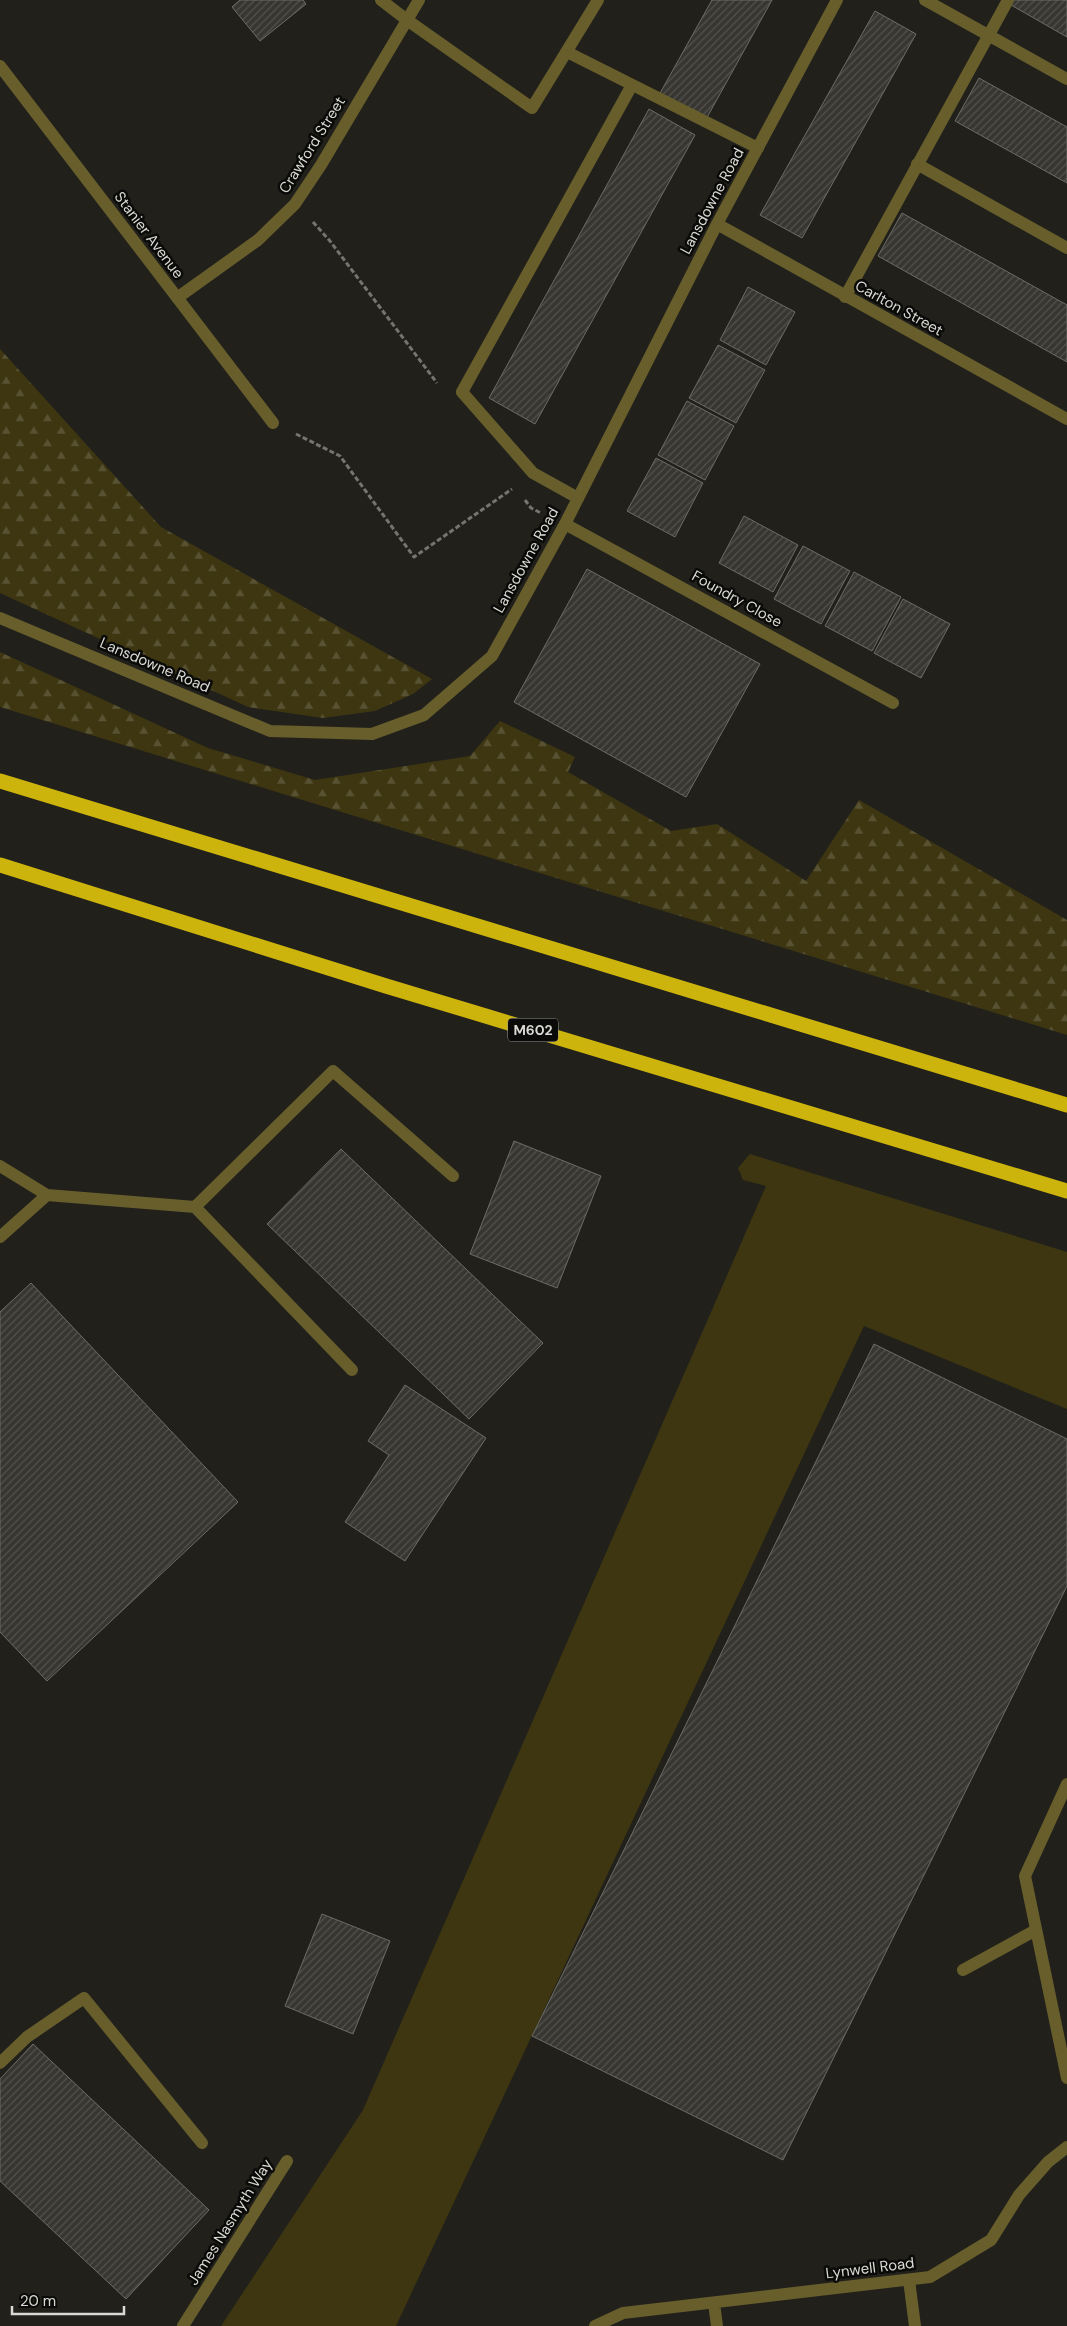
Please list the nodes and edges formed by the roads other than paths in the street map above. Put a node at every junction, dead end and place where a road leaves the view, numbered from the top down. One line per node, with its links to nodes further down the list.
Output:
1 (381, 0): 7 (street)
2 (419, 0): 7 (street, Crawford Street)
3 (598, 0): 9 (street)
4 (837, 0): 13 (street, Lansdowne Road)
5 (925, 0): 8 (street)
6 (1008, 0): 8 (street)
7 (407, 20): 9 (street); 18 (street, Crawford Street)
8 (988, 36): 11 (street); 14 (street)
9 (567, 52): 12 (street)
10 (0, 66): 18 (street, Stanier Avenue)
11 (1067, 79)
12 (632, 85): 13 (street); 21 (street)
13 (758, 148): 15 (street, Lansdowne Road)
14 (917, 164): 16 (street); 17 (street)
15 (717, 224): 17 (street, Carlton Street); 21 (street, Lansdowne Road)
16 (1067, 248)
17 (845, 296): 19 (street, Carlton Street)
18 (177, 298): 20 (street, Stanier Avenue)
19 (1067, 420)
20 (273, 423)
21 (578, 498): 22 (street, Lansdowne Road)
22 (565, 524): 23 (street, Lansdowne Road); 24 (street, Foundry Close)
23 (0, 618)
24 (893, 703)
25 (0, 781): 27 (highway)
26 (0, 865): 30 (highway, M602)
27 (1067, 1105)
28 (0, 1166): 31 (street)
29 (453, 1176): 32 (street)
30 (1067, 1191)
31 (47, 1195): 32 (street); 33 (street)
32 (195, 1207): 34 (street)
33 (0, 1237)
34 (352, 1370)
35 (1067, 1784): 36 (street)
36 (1036, 1930): 37 (street); 39 (street)
37 (963, 1970)
38 (0, 2063): 40 (street)
39 (1067, 2078)
40 (202, 2143)
41 (1067, 2147): 43 (street, Lynwell Road)
42 (288, 2161): 45 (street, James Nasmyth Way)
43 (909, 2280): 44 (street, Lynwell Road); 48 (street)
44 (714, 2303): 46 (street, Lynwell Road); 47 (street)
45 (183, 2326)
46 (595, 2326)
47 (717, 2326)
48 (915, 2326)

